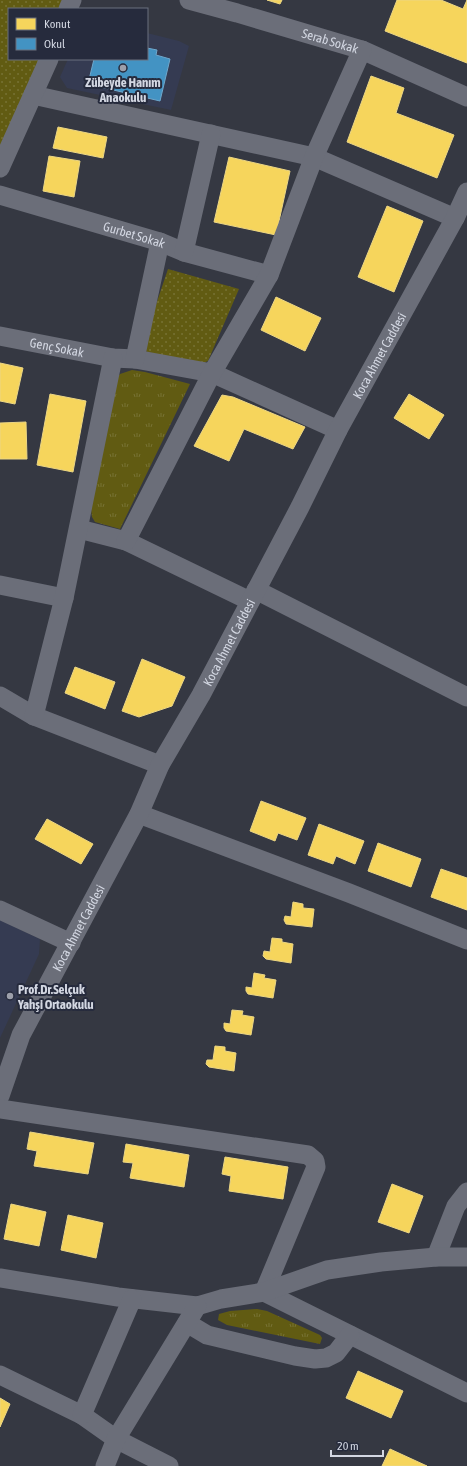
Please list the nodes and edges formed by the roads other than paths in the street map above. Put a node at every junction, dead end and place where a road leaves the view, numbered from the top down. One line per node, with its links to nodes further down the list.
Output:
1 (189, 0): 2 (street, Serab Sokak)
2 (362, 50): 5 (street, Serab Sokak); 7 (street)
3 (49, 60): 4 (street)
4 (32, 95): 6 (street); 8 (street)
5 (467, 97)
6 (211, 134): 7 (street); 13 (street)
7 (314, 157): 11 (street); 14 (street)
8 (0, 168)
9 (467, 192): 11 (street, Koca Ahmet Caddesi)
10 (0, 195): 12 (street, Gurbet Sokak)
11 (456, 218): 19 (street, Koca Ahmet Caddesi)
12 (160, 242): 13 (street, Gurbet Sokak); 17 (street)
13 (184, 252): 14 (street, Gurbet Sokak)
14 (269, 275): 18 (street)
15 (0, 336): 16 (street, Genç Sokak)
16 (113, 358): 17 (street, Genç Sokak); 20 (street)
17 (135, 359): 18 (street, Genç Sokak)
18 (212, 373): 19 (street, Genç Sokak); 21 (street)
19 (338, 430): 23 (street, Koca Ahmet Caddesi)
20 (79, 529): 21 (street); 24 (street)
21 (126, 541): 23 (street)
22 (0, 585): 24 (street)
23 (253, 595): 26 (street); 28 (street, Koca Ahmet Caddesi)
24 (64, 598): 27 (street)
25 (0, 696): 27 (street)
26 (467, 697)
27 (34, 716): 28 (street)
28 (160, 765): 29 (street, Koca Ahmet Caddesi)
29 (140, 814): 31 (street); 32 (street, Koca Ahmet Caddesi)
30 (0, 910): 32 (street)
31 (467, 940)
32 (71, 943): 33 (street, Koca Ahmet Caddesi)
33 (1, 1096): 38 (street)
34 (467, 1192): 35 (street)
35 (436, 1257): 36 (street); 38 (street)
36 (467, 1257)
37 (0, 1278): 39 (street)
38 (264, 1292): 40 (street); 42 (street)
39 (132, 1299): 40 (street); 45 (street)
40 (197, 1306): 41 (street)
41 (187, 1323): 42 (street); 46 (street)
42 (350, 1335): 44 (street)
43 (0, 1375): 45 (street)
44 (467, 1393)
45 (82, 1415): 46 (street)
46 (116, 1439): 47 (street); 48 (street)
47 (105, 1466)
48 (169, 1466)

